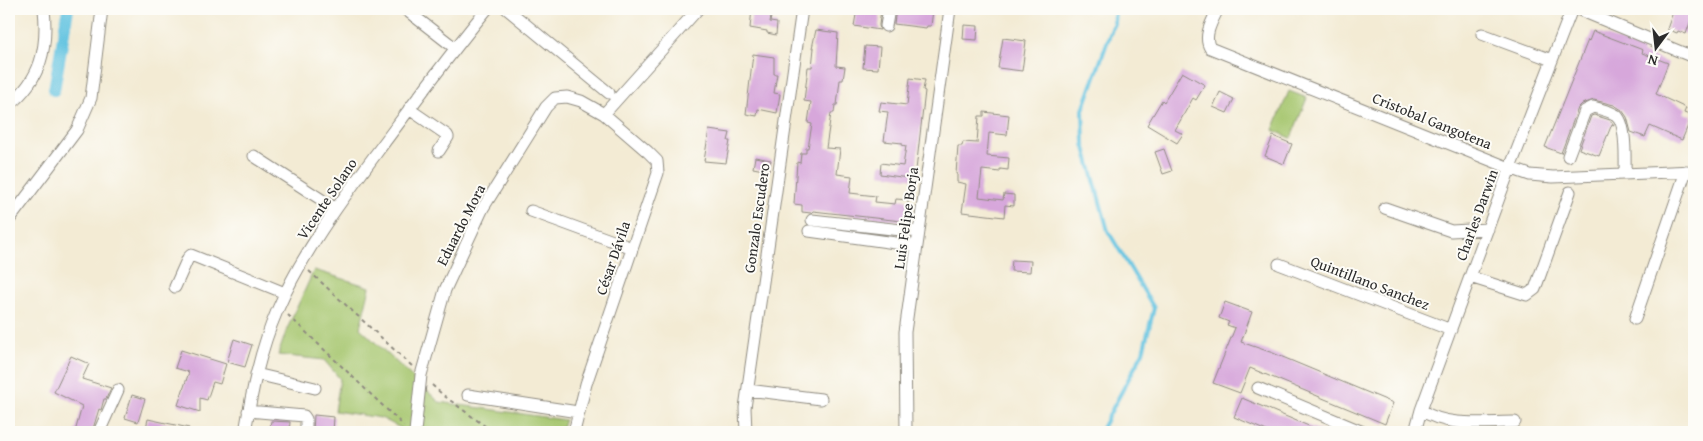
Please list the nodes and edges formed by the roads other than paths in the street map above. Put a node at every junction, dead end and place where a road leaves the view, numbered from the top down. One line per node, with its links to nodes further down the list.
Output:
1 (44, 9): 19 (street)
2 (102, 9): 32 (street)
3 (405, 9): 15 (street)
4 (487, 9): 15 (street, Vicente Solano)
5 (507, 9): 18 (street)
6 (698, 9): 21 (street)
7 (802, 9): 47 (street, Gonzalo Escudero)
8 (889, 9): 13 (street)
9 (950, 9): 34 (street, Luis Felipe Borja)
10 (1218, 9): 25 (street, Cristobal Gangotena)
11 (1572, 9): 17 (street, Charles Darwin)
12 (1577, 9): 16 (street)
13 (886, 26)
14 (1482, 34): 17 (street)
15 (455, 48): 20 (street, Vicente Solano)
16 (1693, 57)
17 (1552, 60): 25 (street, Charles Darwin)
18 (609, 93)
19 (9, 104)
20 (410, 109): 22 (street); 30 (street, Vicente Solano)
21 (604, 114): 36 (street, César Dávila); 57 (street, Eduardo Mora)
22 (440, 151)
23 (254, 156): 30 (street)
24 (1568, 156): 27 (street)
25 (1510, 168): 27 (street, Cristobal Gangotena); 33 (street, Charles Darwin)
26 (1690, 171): 27 (street, Cristobal Gangotena); 41 (street)
27 (1625, 174)
28 (1570, 192): 38 (street)
29 (1385, 208): 33 (street)
30 (336, 209): 40 (street, Vicente Solano)
31 (531, 211): 36 (street)
32 (9, 220)
33 (1488, 229): 38 (street, Charles Darwin)
34 (919, 232): 35 (street, Luis Felipe Borja); 35 (street)
35 (917, 246): 60 (street, Luis Felipe Borja)
36 (632, 248): 52 (street, César Dávila)
37 (1279, 264): 42 (street, Quintillano Sanchez)
38 (1470, 277): 42 (street, Charles Darwin)
39 (175, 287): 40 (street)
40 (286, 294): 43 (street, Vicente Solano)
41 (1635, 319)
42 (1451, 330): 50 (street, Charles Darwin)
43 (256, 374): 44 (street); 51 (street, Vicente Solano)
44 (315, 388)
45 (1258, 388): 61 (street)
46 (118, 390): 54 (street)
47 (748, 390): 49 (street); 59 (street, Gonzalo Escudero)
48 (468, 394): 52 (street)
49 (821, 399)
50 (1421, 410): 53 (street); 62 (street, Charles Darwin)
51 (248, 411): 55 (street, Vicente Solano); 56 (street)
52 (578, 412): 58 (street, César Dávila)
53 (1515, 422)
54 (99, 432)
55 (245, 432)
56 (306, 432)
57 (415, 432)
58 (574, 432)
59 (746, 432)
60 (906, 432)
61 (1363, 432)
62 (1415, 432)

